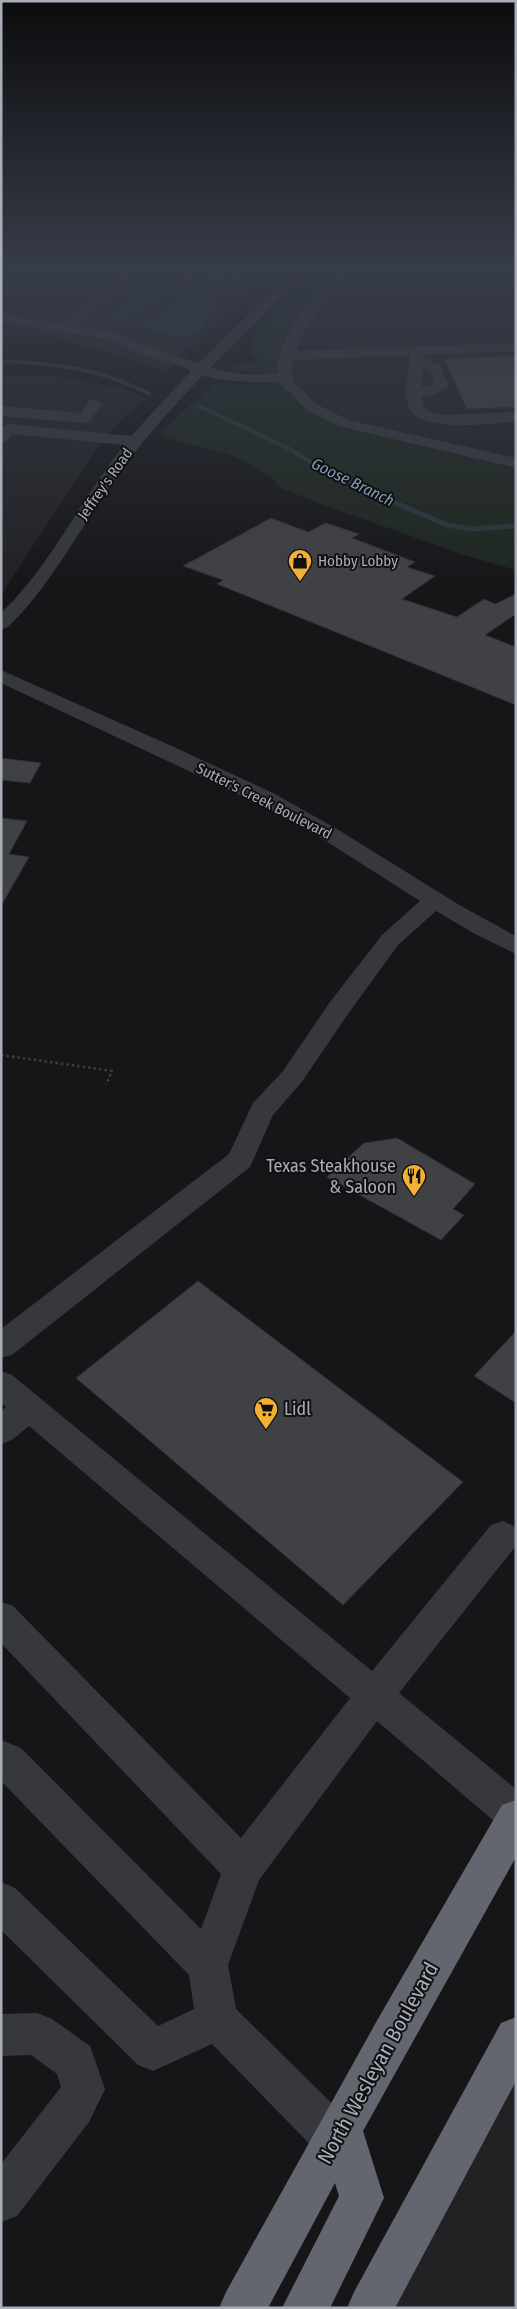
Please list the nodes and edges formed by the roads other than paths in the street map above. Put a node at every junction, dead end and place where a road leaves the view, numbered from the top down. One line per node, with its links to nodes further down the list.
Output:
1 (194, 376): 13 (street, Jeffrey's Road)
2 (229, 376): 5 (street)
3 (416, 376): 6 (street)
4 (437, 376): 6 (street)
5 (284, 378): 14 (street)
6 (415, 393): 10 (street)
7 (94, 404): 9 (street)
8 (1, 411): 9 (street)
9 (56, 415): 12 (street)
10 (516, 417)
11 (4, 432): 12 (street)
12 (43, 432): 13 (street)
13 (136, 440): 15 (street, Jeffrey's Road)
14 (516, 463)
15 (1, 623)
16 (1, 676): 17 (street, Sutter's Creek Boulevard)
17 (435, 900): 18 (street, Sutter's Creek Boulevard); 19 (street)
18 (516, 946)
19 (1, 1346)
20 (1, 1384): 21 (street)
21 (29, 1407): 22 (street); 25 (street)
22 (1, 1430)
23 (503, 1536): 25 (street)
24 (1, 1618): 29 (street)
25 (374, 1696): 27 (street); 29 (street)
26 (1, 1759): 31 (street)
27 (516, 1814)
28 (516, 1818): 35 (highway, North Wesleyan Boulevard)
29 (243, 1868): 31 (street)
30 (1, 1902): 32 (street)
31 (208, 1965): 32 (street)
32 (217, 2020): 35 (street)
33 (1, 2034): 36 (street)
34 (516, 2038): 39 (highway)
35 (344, 2140): 37 (highway, North Wesleyan Boulevard); 38 (highway)
36 (1, 2200)
37 (242, 2308)
38 (305, 2308)
39 (370, 2308)

